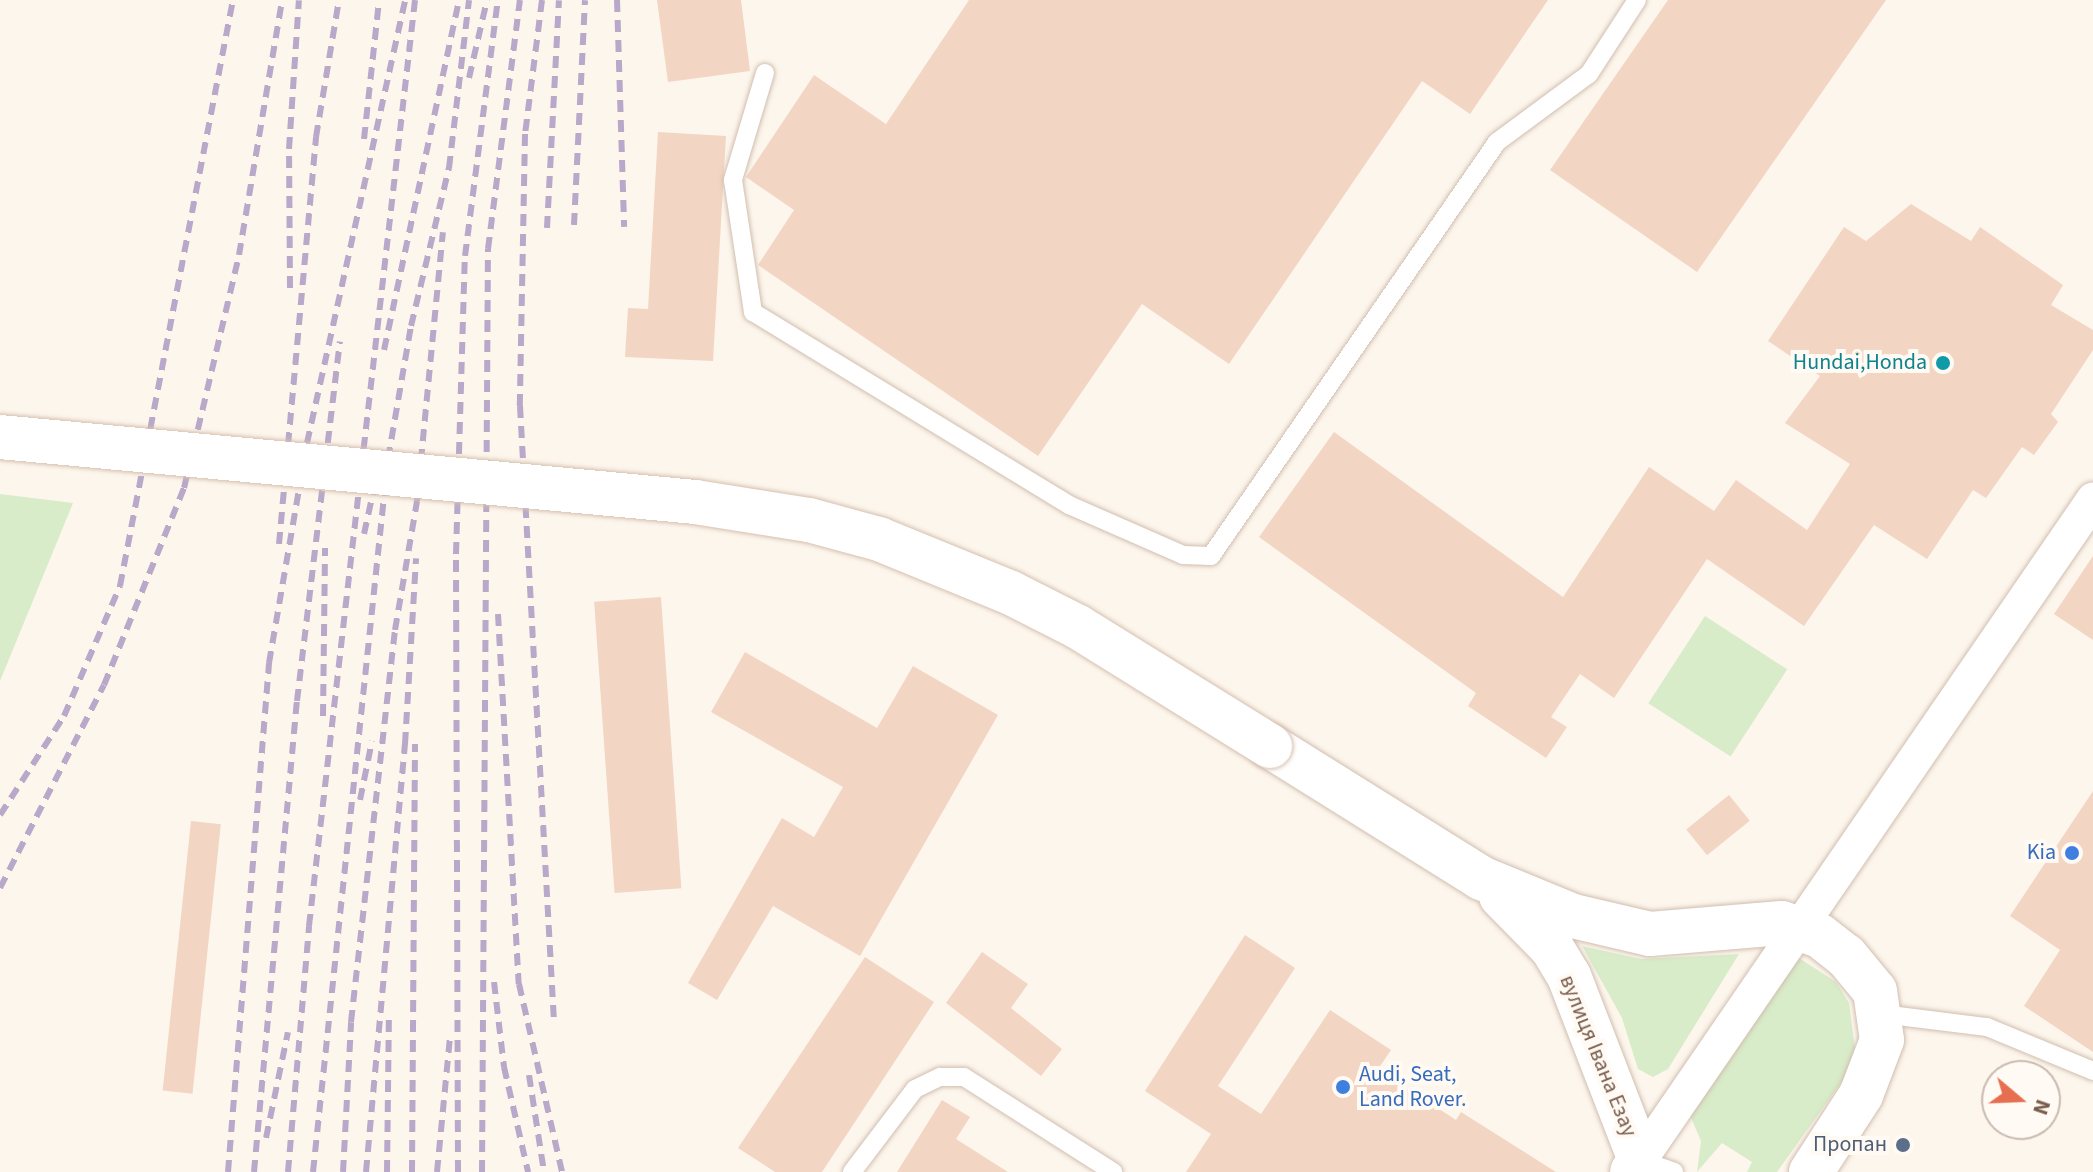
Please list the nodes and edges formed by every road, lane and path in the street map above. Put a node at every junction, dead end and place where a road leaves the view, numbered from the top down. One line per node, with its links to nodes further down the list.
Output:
1 (1637, 0): 2 (lane)
2 (765, 73)
3 (0, 437): 5 (main road, bridge)
4 (2093, 500): 6 (street, вулиця Івана Езау)
5 (1481, 878): 6 (main road); 9 (main road, вулиця Івана Езау)
6 (1798, 926): 7 (main road); 9 (street, вулиця Івана Езау)
7 (1882, 1014): 8 (lane); 12 (main road)
8 (2093, 1071)
9 (1649, 1168)
10 (852, 1172): 11 (lane)
11 (1113, 1172)
12 (1811, 1172)

